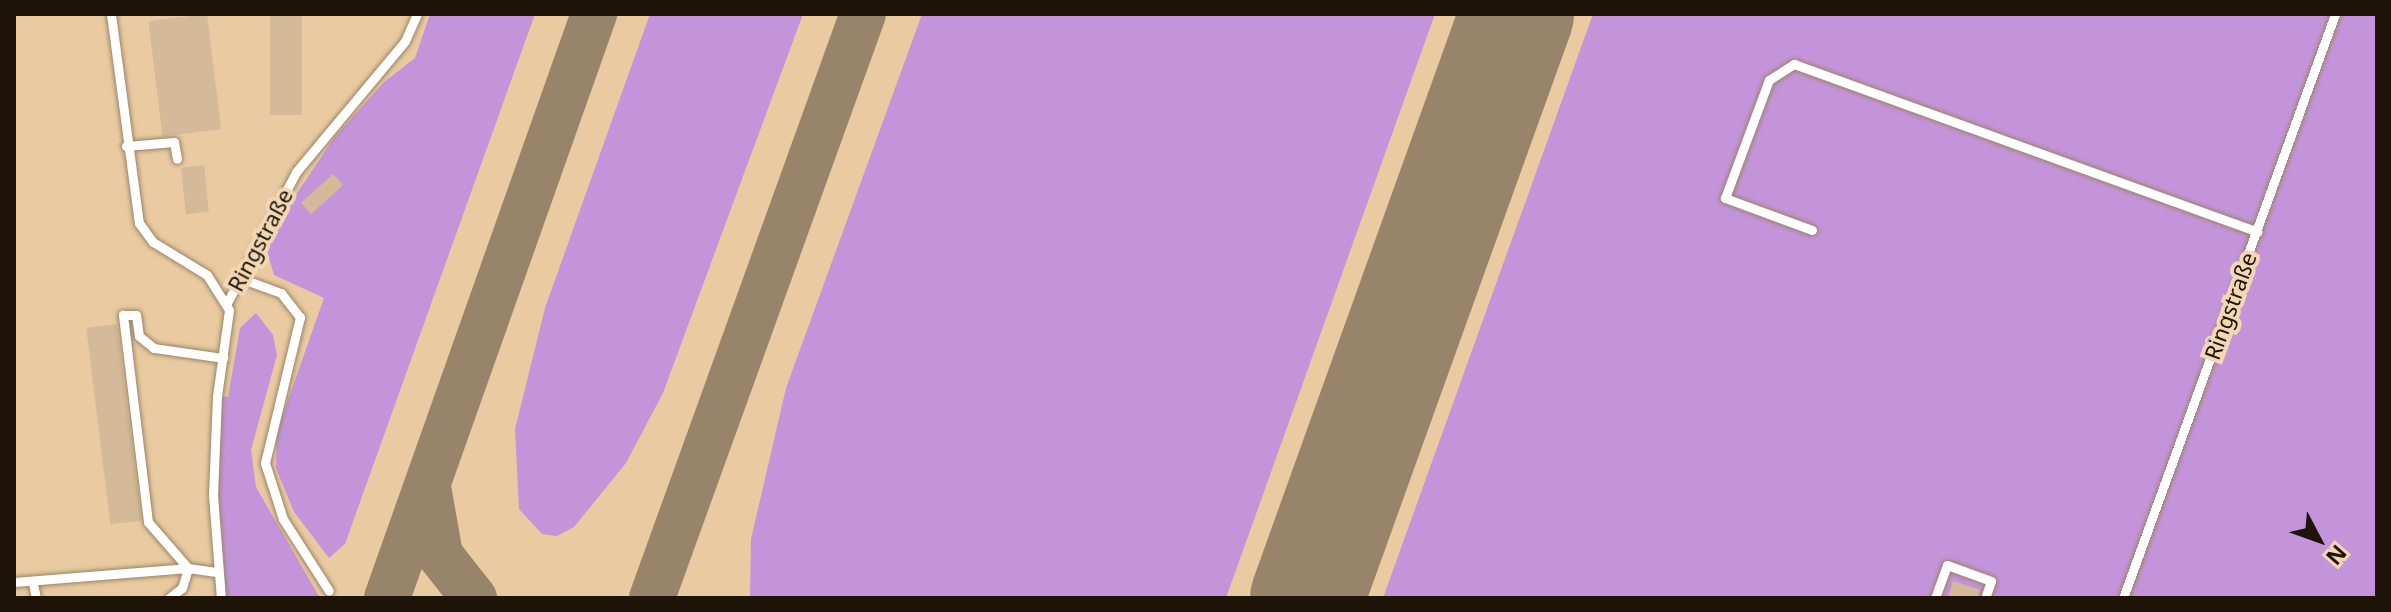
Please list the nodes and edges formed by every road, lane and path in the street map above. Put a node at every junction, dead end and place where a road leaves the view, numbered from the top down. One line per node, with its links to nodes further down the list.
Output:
1 (111, 14): 4 (lane)
2 (417, 14): 8 (lane, Ringstraße)
3 (2335, 14): 7 (lane, Ringstraße)
4 (126, 146): 5 (lane); 9 (lane)
5 (177, 159)
6 (1812, 230): 7 (lane)
7 (2257, 232): 21 (lane, Ringstraße)
8 (240, 278): 9 (lane, Ringstraße); 15 (lane)
9 (227, 303): 10 (lane, Ringstraße)
10 (223, 358): 11 (lane); 12 (lane, Ringstraße)
11 (188, 568): 12 (lane); 14 (lane); 17 (lane)
12 (218, 572): 18 (lane, Ringstraße)
13 (14, 582): 14 (lane)
14 (33, 583): 16 (lane)
15 (329, 591)
16 (36, 598)
17 (169, 598)
18 (221, 598)
19 (1935, 598): 20 (lane)
20 (1985, 598)
21 (2123, 598)

